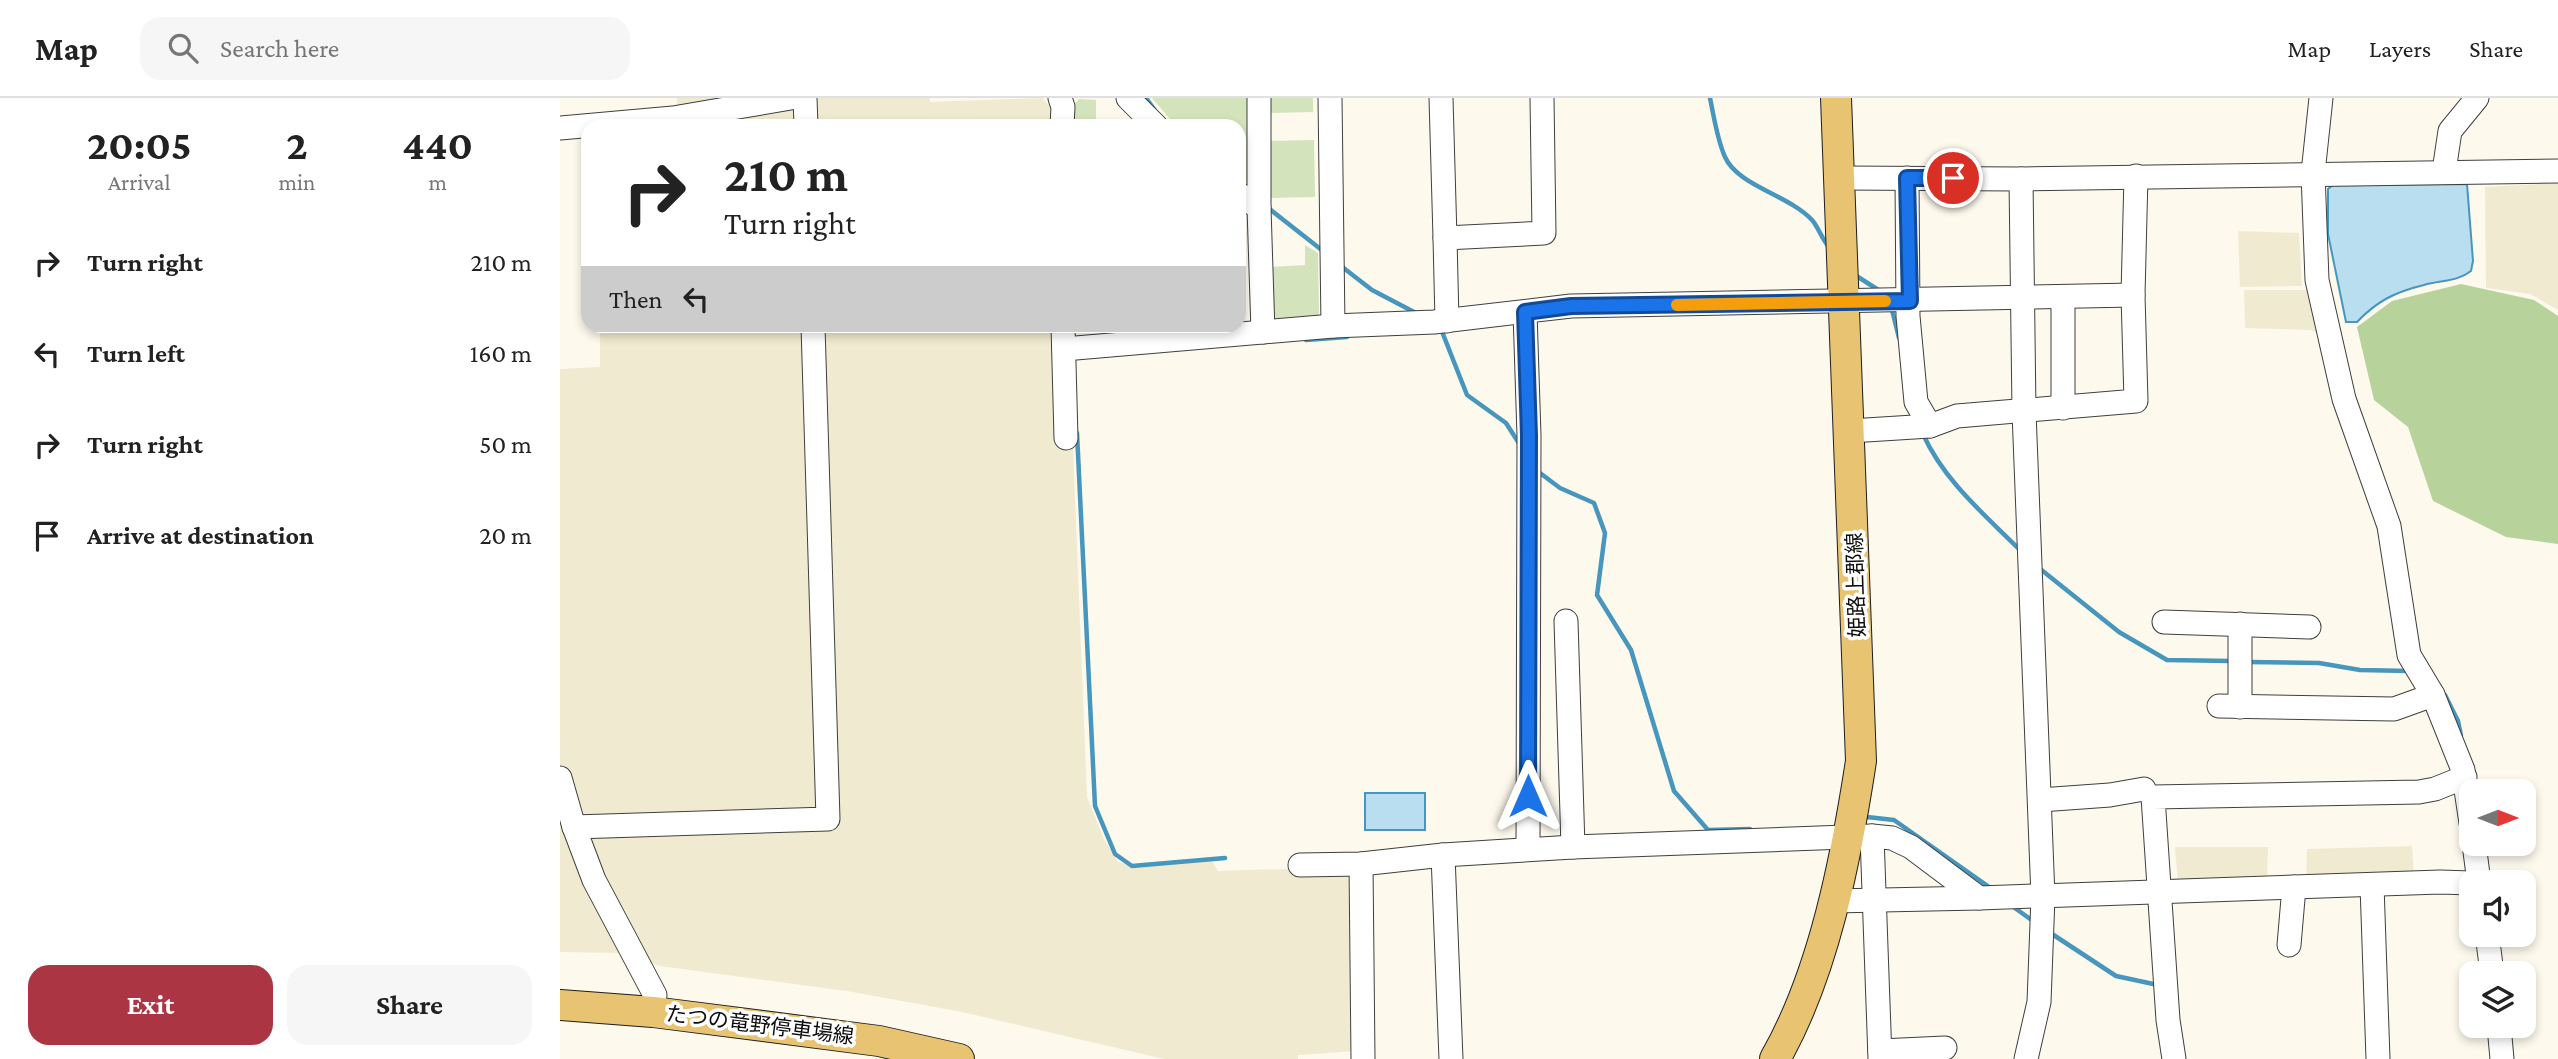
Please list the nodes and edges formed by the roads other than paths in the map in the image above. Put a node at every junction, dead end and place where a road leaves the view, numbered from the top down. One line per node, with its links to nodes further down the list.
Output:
1 (791, 98): 12 (street)
2 (805, 98): 13 (street)
3 (1060, 98): 14 (street)
4 (1128, 98): 15 (street)
5 (1259, 98): 26 (street)
6 (1331, 98): 35 (street)
7 (1441, 98): 27 (street)
8 (1542, 98): 27 (street)
9 (1836, 98): 22 (main road, 姫路上郡線)
10 (2321, 98): 20 (street)
11 (2477, 98): 18 (street)
12 (662, 119)
13 (806, 119)
14 (1062, 119)
15 (1149, 119)
16 (581, 126): 17 (street)
17 (560, 128)
18 (2444, 171): 19 (street); 20 (street)
19 (2558, 171)
20 (2313, 173): 21 (street); 53 (street)
21 (2136, 176): 24 (street); 28 (street)
22 (1839, 178): 23 (street); 32 (main road, 姫路上郡線)
23 (1907, 178): 24 (street); 31 (street)
24 (2021, 179): 30 (street)
25 (1246, 199): 26 (street)
26 (1259, 208): 37 (street)
27 (1445, 238): 34 (street)
28 (2133, 295): 29 (street); 42 (street)
29 (2063, 297): 30 (street); 42 (street)
30 (2023, 298): 31 (street); 43 (street)
31 (1895, 301): 32 (street); 44 (street)
32 (1845, 302): 33 (street); 45 (main road, 姫路上郡線)
33 (1525, 312): 34 (street); 51 (street)
34 (1447, 321): 35 (street)
35 (1333, 326): 37 (street)
36 (1246, 332): 37 (street)
37 (1263, 332)
38 (813, 333): 58 (street)
39 (1063, 333): 41 (street)
40 (1163, 333): 41 (street)
41 (1064, 349): 46 (street)
42 (2063, 408): 43 (street)
43 (2024, 412): 44 (street); 57 (street)
44 (1930, 426): 45 (street)
45 (1850, 431): 59 (main road, 姫路上郡線)
46 (1066, 438)
47 (1566, 621): 52 (street)
48 (2164, 622): 49 (street)
49 (2240, 624): 50 (street); 53 (street)
50 (2309, 627)
51 (1529, 664): 52 (street); 61 (street)
52 (1568, 666): 60 (street)
53 (2433, 695): 55 (street)
54 (560, 778): 58 (street)
55 (2465, 778): 68 (street)
56 (2144, 789): 57 (street)
57 (2040, 800): 69 (street)
58 (574, 827): 75 (street)
59 (1861, 836): 60 (street); 70 (street); 71 (main road, 姫路上郡線); 72 (street)
60 (1573, 847): 61 (street)
61 (1528, 849): 62 (street)
62 (1443, 855): 63 (street); 81 (street)
63 (1361, 864): 64 (street); 80 (street)
64 (1300, 865)
65 (2459, 883): 66 (street)
66 (2372, 884): 67 (street); 85 (street)
67 (2294, 887): 68 (street); 73 (street)
68 (2158, 892): 69 (street); 84 (street)
69 (2043, 897): 70 (street); 83 (street)
70 (1979, 898): 72 (street)
71 (1833, 901): 72 (street); 82 (main road, 姫路上郡線)
72 (1875, 901): 78 (street)
73 (2289, 945)
74 (560, 1005): 75 (main road, たつの竜野停車場線)
75 (653, 1012): 79 (main road, たつの竜野停車場線)
76 (2499, 1038): 86 (street)
77 (1945, 1048): 78 (street)
78 (1880, 1055)
79 (959, 1059)
80 (1363, 1059)
81 (1451, 1059)
82 (1775, 1059)
83 (2026, 1059)
84 (2174, 1059)
85 (2378, 1059)
86 (2502, 1059)

